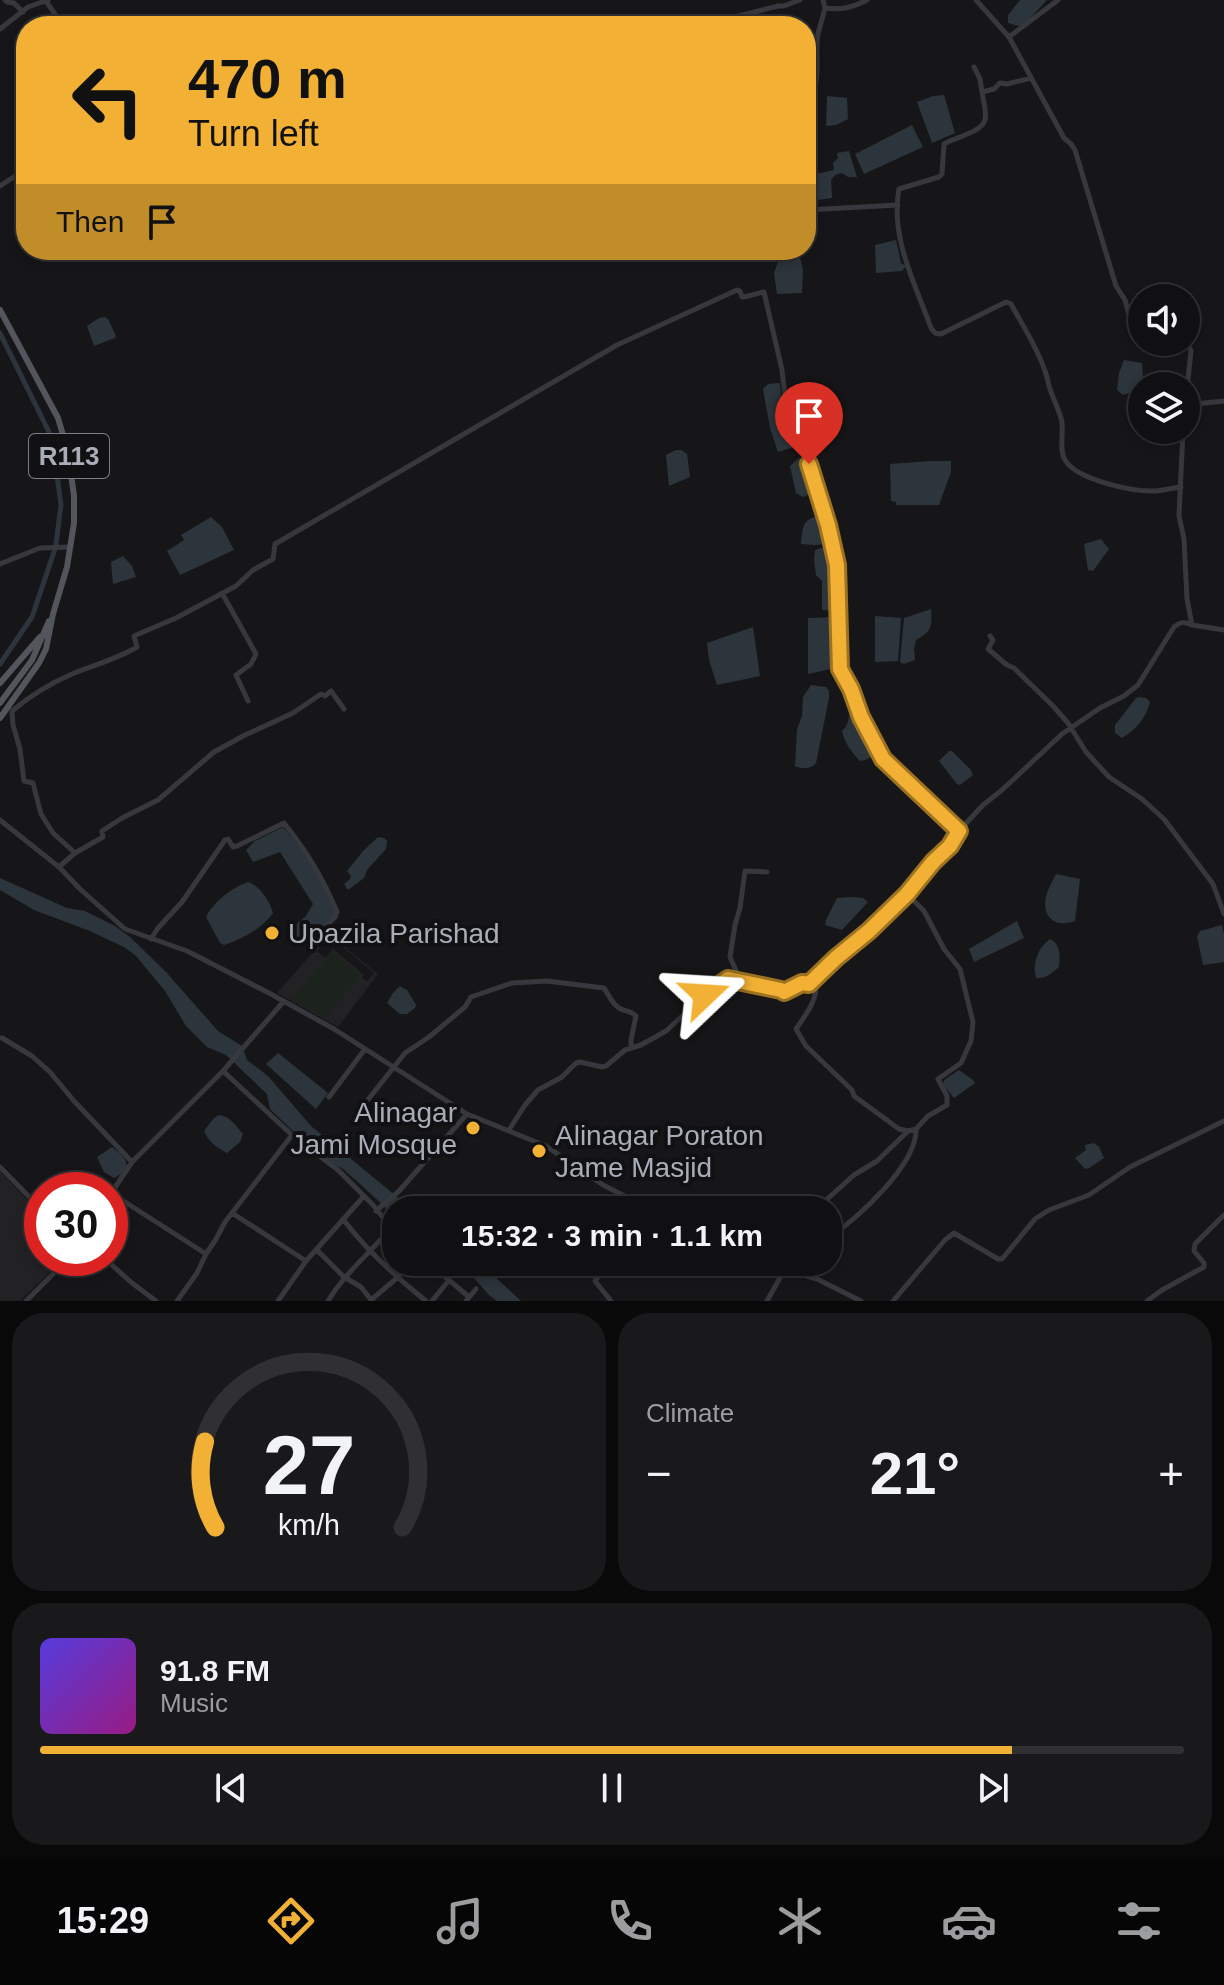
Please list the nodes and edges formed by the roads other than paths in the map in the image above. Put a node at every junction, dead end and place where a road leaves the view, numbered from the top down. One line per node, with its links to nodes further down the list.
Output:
1 (5, 0): 9 (street)
2 (47, 0): 9 (street)
3 (800, 0): 11 (street)
4 (823, 0): 8 (street)
5 (867, 0): 8 (street)
6 (976, 0): 12 (street)
7 (1058, 0): 12 (street)
8 (825, 8): 15 (street)
9 (23, 13): 10 (street)
10 (19, 16)
11 (739, 16)
12 (1009, 37): 14 (street)
13 (974, 67): 16 (street)
14 (1031, 78): 16 (street); 20 (street)
15 (816, 84)
16 (982, 92): 17 (street)
17 (898, 205): 18 (street); 24 (street)
18 (816, 209)
19 (0, 310): 25 (main road, R113)
20 (1189, 372)
21 (1224, 401): 22 (street)
22 (1200, 404)
23 (1183, 444): 24 (street)
24 (1181, 487): 29 (street)
25 (71, 547): 26 (street); 28 (main road, R113)
26 (0, 564)
27 (222, 593): 34 (street); 40 (street); 41 (street)
28 (53, 614): 31 (main road, R113); 37 (main road, R113)
29 (1192, 625): 30 (street); 38 (street)
30 (1224, 630)
31 (45, 631): 33 (main road); 35 (main road, R113)
32 (990, 636): 38 (street)
33 (0, 683)
34 (248, 701)
35 (0, 703)
36 (344, 709): 41 (street)
37 (0, 718)
38 (1070, 728): 40 (street); 45 (street)
39 (0, 820): 42 (street)
40 (959, 831): 44 (street)
41 (75, 853): 42 (street)
42 (59, 867): 47 (street)
43 (767, 872): 49 (street)
44 (907, 894): 48 (street); 60 (street)
45 (1224, 914)
46 (322, 930): 47 (street)
47 (151, 939): 50 (street)
48 (816, 978): 49 (street); 62 (street)
49 (741, 983): 52 (street)
50 (284, 1001): 53 (street); 55 (street)
51 (2, 1038): 64 (street)
52 (631, 1048): 54 (street); 61 (street)
53 (365, 1049): 54 (street); 56 (street)
54 (393, 1066): 57 (street); 58 (street)
55 (223, 1071): 63 (street); 64 (street)
56 (329, 1097)
57 (467, 1114): 61 (street); 72 (street)
58 (369, 1120)
59 (1224, 1121): 104 (street)
60 (916, 1129): 62 (street); 77 (street)
61 (509, 1130): 69 (street)
62 (908, 1131): 70 (street)
63 (292, 1135): 68 (street); 73 (street)
64 (132, 1162): 66 (street)
65 (0, 1167): 67 (street)
66 (125, 1172)
67 (24, 1192)
68 (364, 1196): 72 (street); 76 (street)
69 (624, 1196)
70 (831, 1196)
71 (128, 1205): 81 (street)
72 (378, 1209): 74 (street)
73 (232, 1213): 81 (street); 82 (street)
74 (382, 1215)
75 (1224, 1215): 105 (street)
76 (343, 1219): 79 (street); 80 (street)
77 (842, 1226)
78 (382, 1238): 80 (street)
79 (317, 1250): 82 (street); 89 (street)
80 (371, 1251): 89 (street); 90 (street)
81 (206, 1254): 97 (street)
82 (306, 1261): 98 (street)
83 (51, 1276): 95 (street)
84 (124, 1276): 96 (street)
85 (444, 1276): 91 (street)
86 (599, 1276): 101 (street)
87 (781, 1276): 102 (street)
88 (807, 1276): 103 (street)
89 (344, 1277): 94 (street); 99 (street)
90 (397, 1278): 94 (street); 100 (street)
91 (449, 1280): 93 (street); 100 (street)
92 (476, 1289): 93 (street)
93 (467, 1299)
94 (372, 1300)
95 (26, 1301)
96 (156, 1301)
97 (177, 1301)
98 (278, 1301)
99 (328, 1301)
100 (429, 1301)
101 (611, 1301)
102 (767, 1301)
103 (861, 1301)
104 (893, 1301)
105 (1147, 1301)

